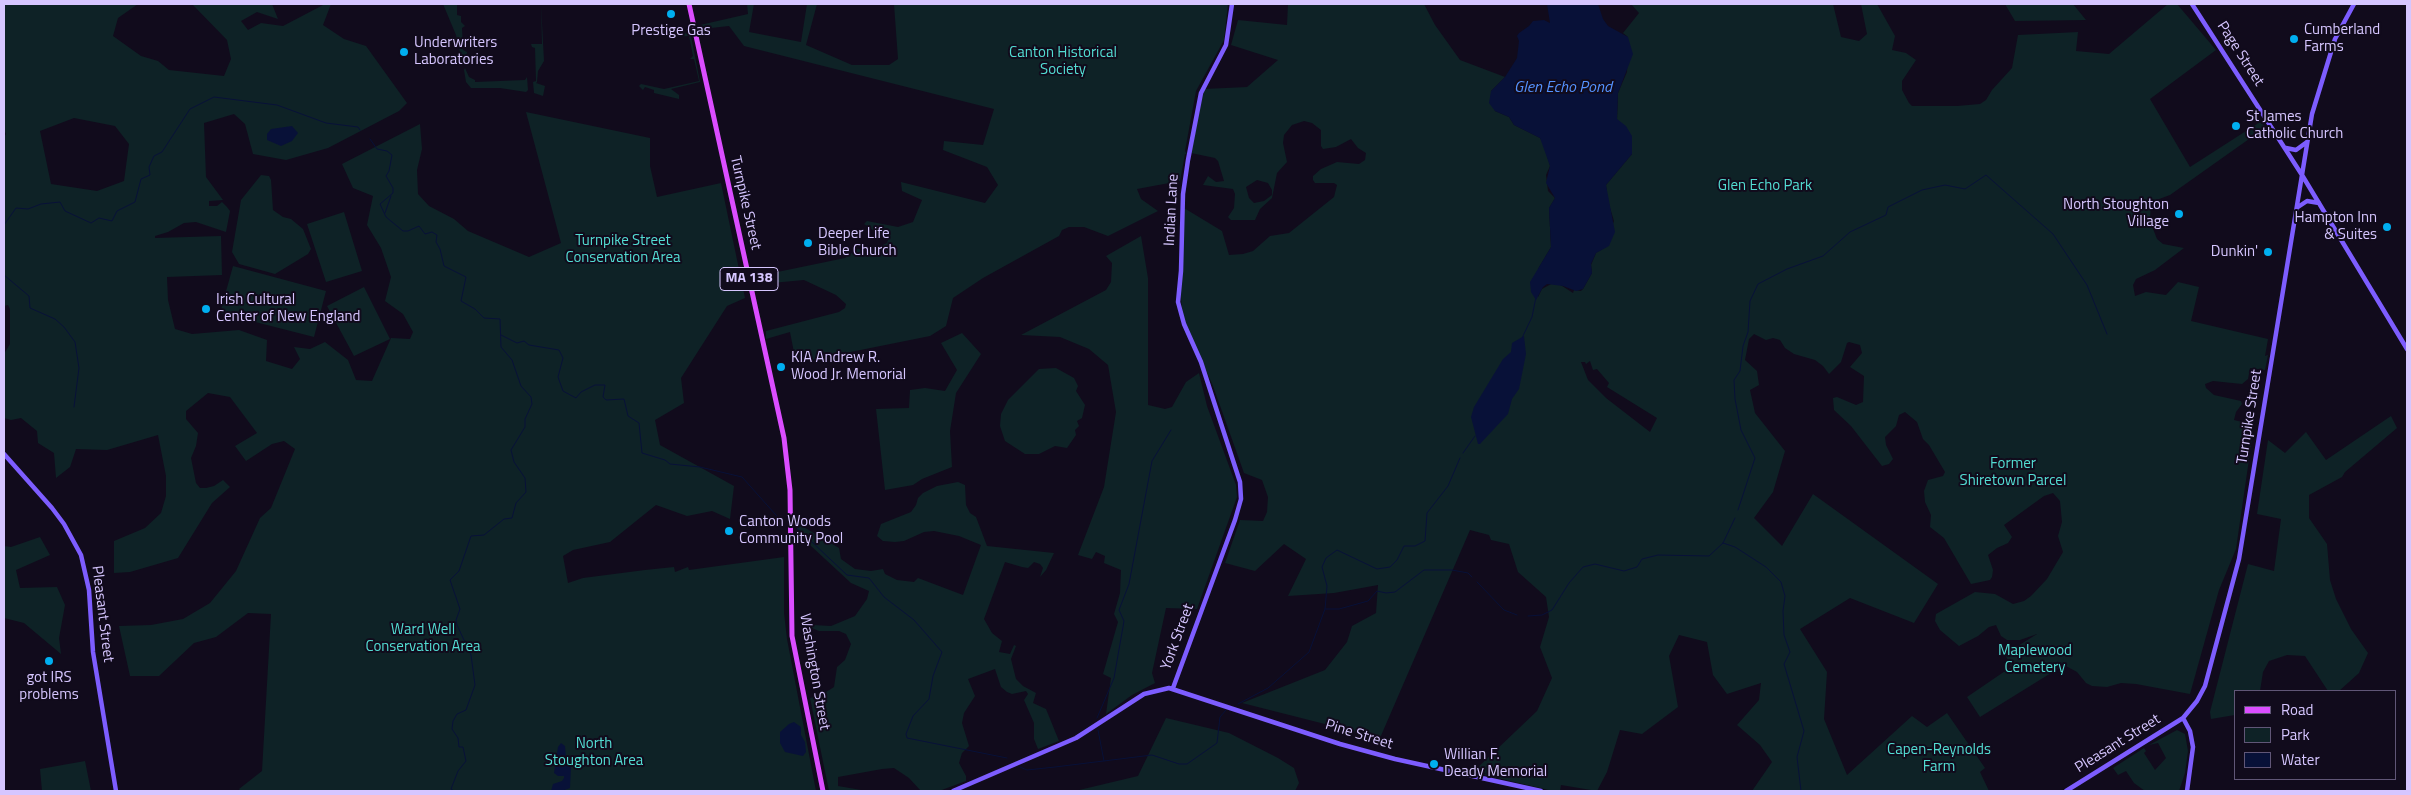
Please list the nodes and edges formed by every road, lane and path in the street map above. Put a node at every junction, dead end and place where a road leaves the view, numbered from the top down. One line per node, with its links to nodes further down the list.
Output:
1 (688, 4): 13 (main road, Turnpike Street / MA 138)
2 (1232, 4): 11 (street, Indian Lane)
3 (2192, 4): 6 (street, Page Street)
4 (2354, 4): 5 (street, Turnpike Street)
5 (2308, 141): 6 (street); 7 (street, Turnpike Street)
6 (2285, 147): 7 (street, Page Street)
7 (2302, 175): 8 (street, Page Street); 9 (street, Turnpike Street)
8 (2319, 203): 9 (street); 10 (street, Page Street)
9 (2297, 210): 15 (street, Turnpike Street)
10 (2407, 349)
11 (1219, 419): 14 (street, York Street)
12 (4, 454): 16 (street, Pleasant Street)
13 (790, 557): 17 (main road, Washington Street / MA 138)
14 (1174, 688): 18 (street, York Street); 19 (street, Pine Street)
15 (2183, 718): 20 (street, Pleasant Street); 21 (street)
16 (116, 791)
17 (823, 791)
18 (953, 791)
19 (1541, 791)
20 (2066, 791)
21 (2188, 791)

